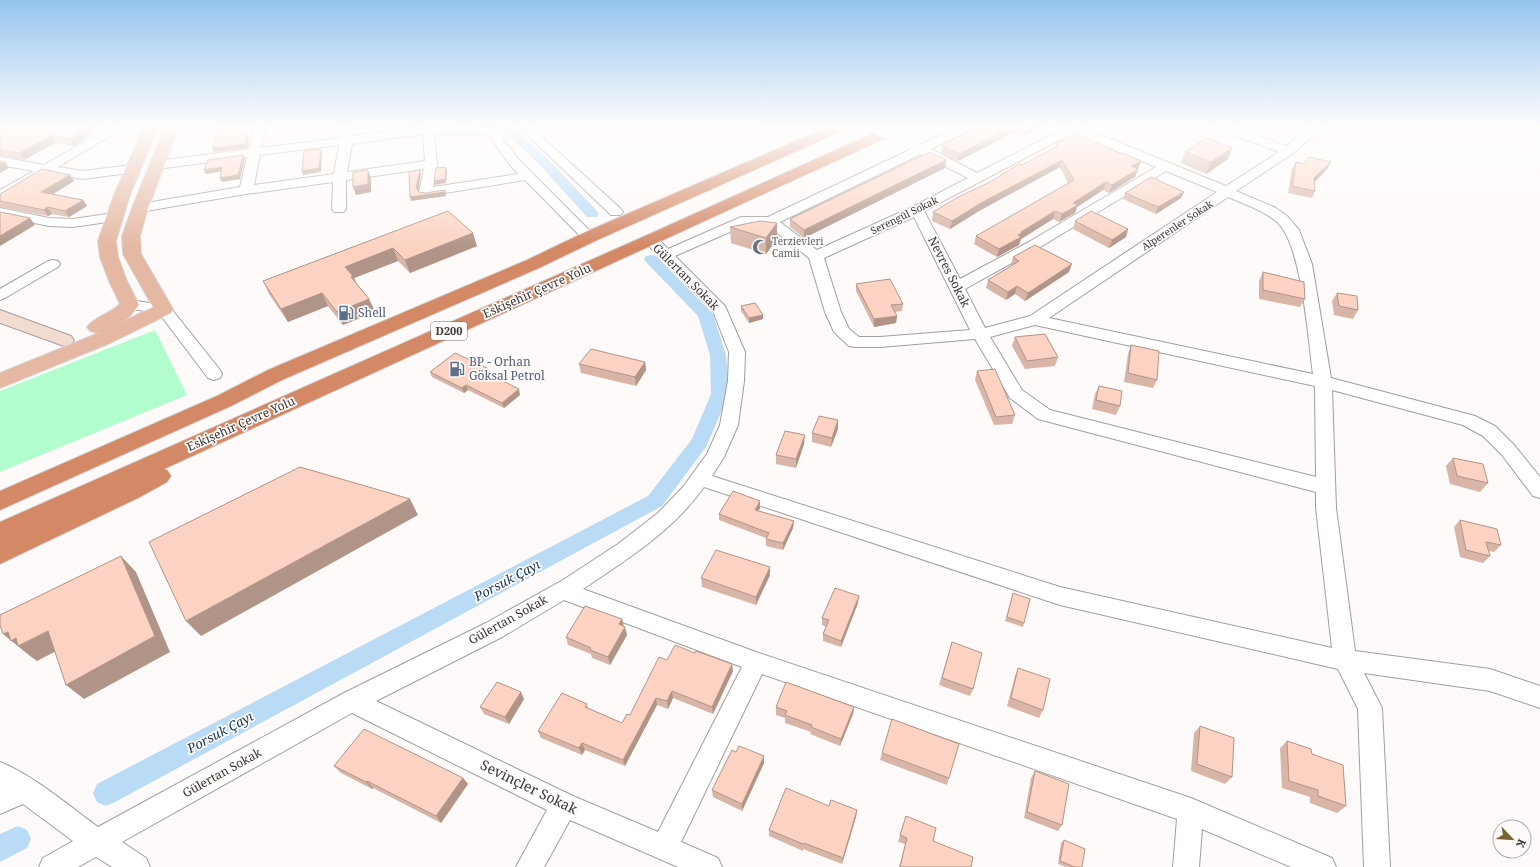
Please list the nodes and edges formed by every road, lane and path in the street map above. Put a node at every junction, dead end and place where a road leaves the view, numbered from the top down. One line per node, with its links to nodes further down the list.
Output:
1 (38, 167): 17 (street)
2 (156, 167): 25 (main road)
3 (251, 167): 22 (street)
4 (341, 167): 19 (street)
5 (405, 167): 19 (street)
6 (430, 167): 20 (street)
7 (519, 167): 20 (street)
8 (568, 167): 29 (street)
9 (747, 167): 32 (highway, D200)
10 (809, 167): 33 (highway, Eskişehir Çevre Yolu / D200)
11 (874, 167): 31 (street)
12 (958, 167): 21 (street)
13 (998, 167): 21 (street, Serengül Sokak)
14 (1164, 167): 37 (street)
15 (1165, 167): 23 (street)
16 (1264, 167): 23 (street, Alperenler Sokak)
17 (47, 169): 18 (street); 24 (street)
18 (132, 169): 30 (main road)
19 (340, 176): 22 (street); 26 (street)
20 (528, 176): 32 (street)
21 (978, 178): 27 (street, Serengül Sokak)
22 (246, 190): 25 (street)
23 (1228, 192): 42 (street, Alperenler Sokak); 48 (street)
24 (0, 196)
25 (140, 208): 40 (main road)
26 (339, 209)
27 (917, 210): 35 (street, Serengül Sokak); 37 (street, Nevres Sokak)
28 (0, 212): 30 (street)
29 (616, 212)
30 (114, 217): 39 (main road)
31 (770, 220): 34 (street); 35 (street)
32 (589, 237): 50 (highway, D200)
33 (650, 240): 34 (street, Gülertan Sokak); 49 (highway, Eskişehir Çevre Yolu / D200)
34 (665, 255): 51 (street, Gülertan Sokak)
35 (816, 256): 43 (street)
36 (53, 264): 38 (street)
37 (957, 287): 43 (street, Nevres Sokak)
38 (0, 295)
39 (130, 305): 40 (street); 44 (main road)
40 (164, 309): 46 (street); 47 (main road)
41 (0, 316): 44 (street)
42 (1035, 320): 43 (street); 48 (street)
43 (980, 334): 53 (street, Nevres Sokak)
44 (64, 340): 45 (main road)
45 (0, 365)
46 (214, 374)
47 (0, 381)
48 (1324, 382): 53 (street); 54 (street)
49 (304, 396): 56 (highway, Eskişehir Çevre Yolu / D200); 57 (highway)
50 (224, 401): 52 (highway); 55 (highway, D200)
51 (700, 479): 58 (street, Gülertan Sokak); 59 (street)
52 (0, 484)
53 (1326, 487): 59 (street)
54 (1540, 491)
55 (0, 501)
56 (0, 533)
57 (0, 554)
58 (562, 590): 60 (street); 62 (street, Gülertan Sokak)
59 (1345, 660): 61 (street); 76 (street)
60 (756, 662): 67 (street); 69 (street)
61 (1540, 697)
62 (352, 701): 66 (street, Sevinçler Sokak); 68 (street, Gülertan Sokak)
63 (0, 774): 64 (street)
64 (25, 790): 65 (street); 68 (street)
65 (0, 801)
66 (564, 805): 69 (street, Sevinçler Sokak); 72 (street)
67 (1191, 811): 74 (street); 75 (street)
68 (97, 842): 70 (street, Gülertan Sokak); 71 (street)
69 (664, 849): 73 (street, Sevinçler Sokak)
70 (52, 867)
71 (137, 867)
72 (530, 867)
73 (710, 867)
74 (1186, 867)
75 (1322, 867)
76 (1377, 867)

